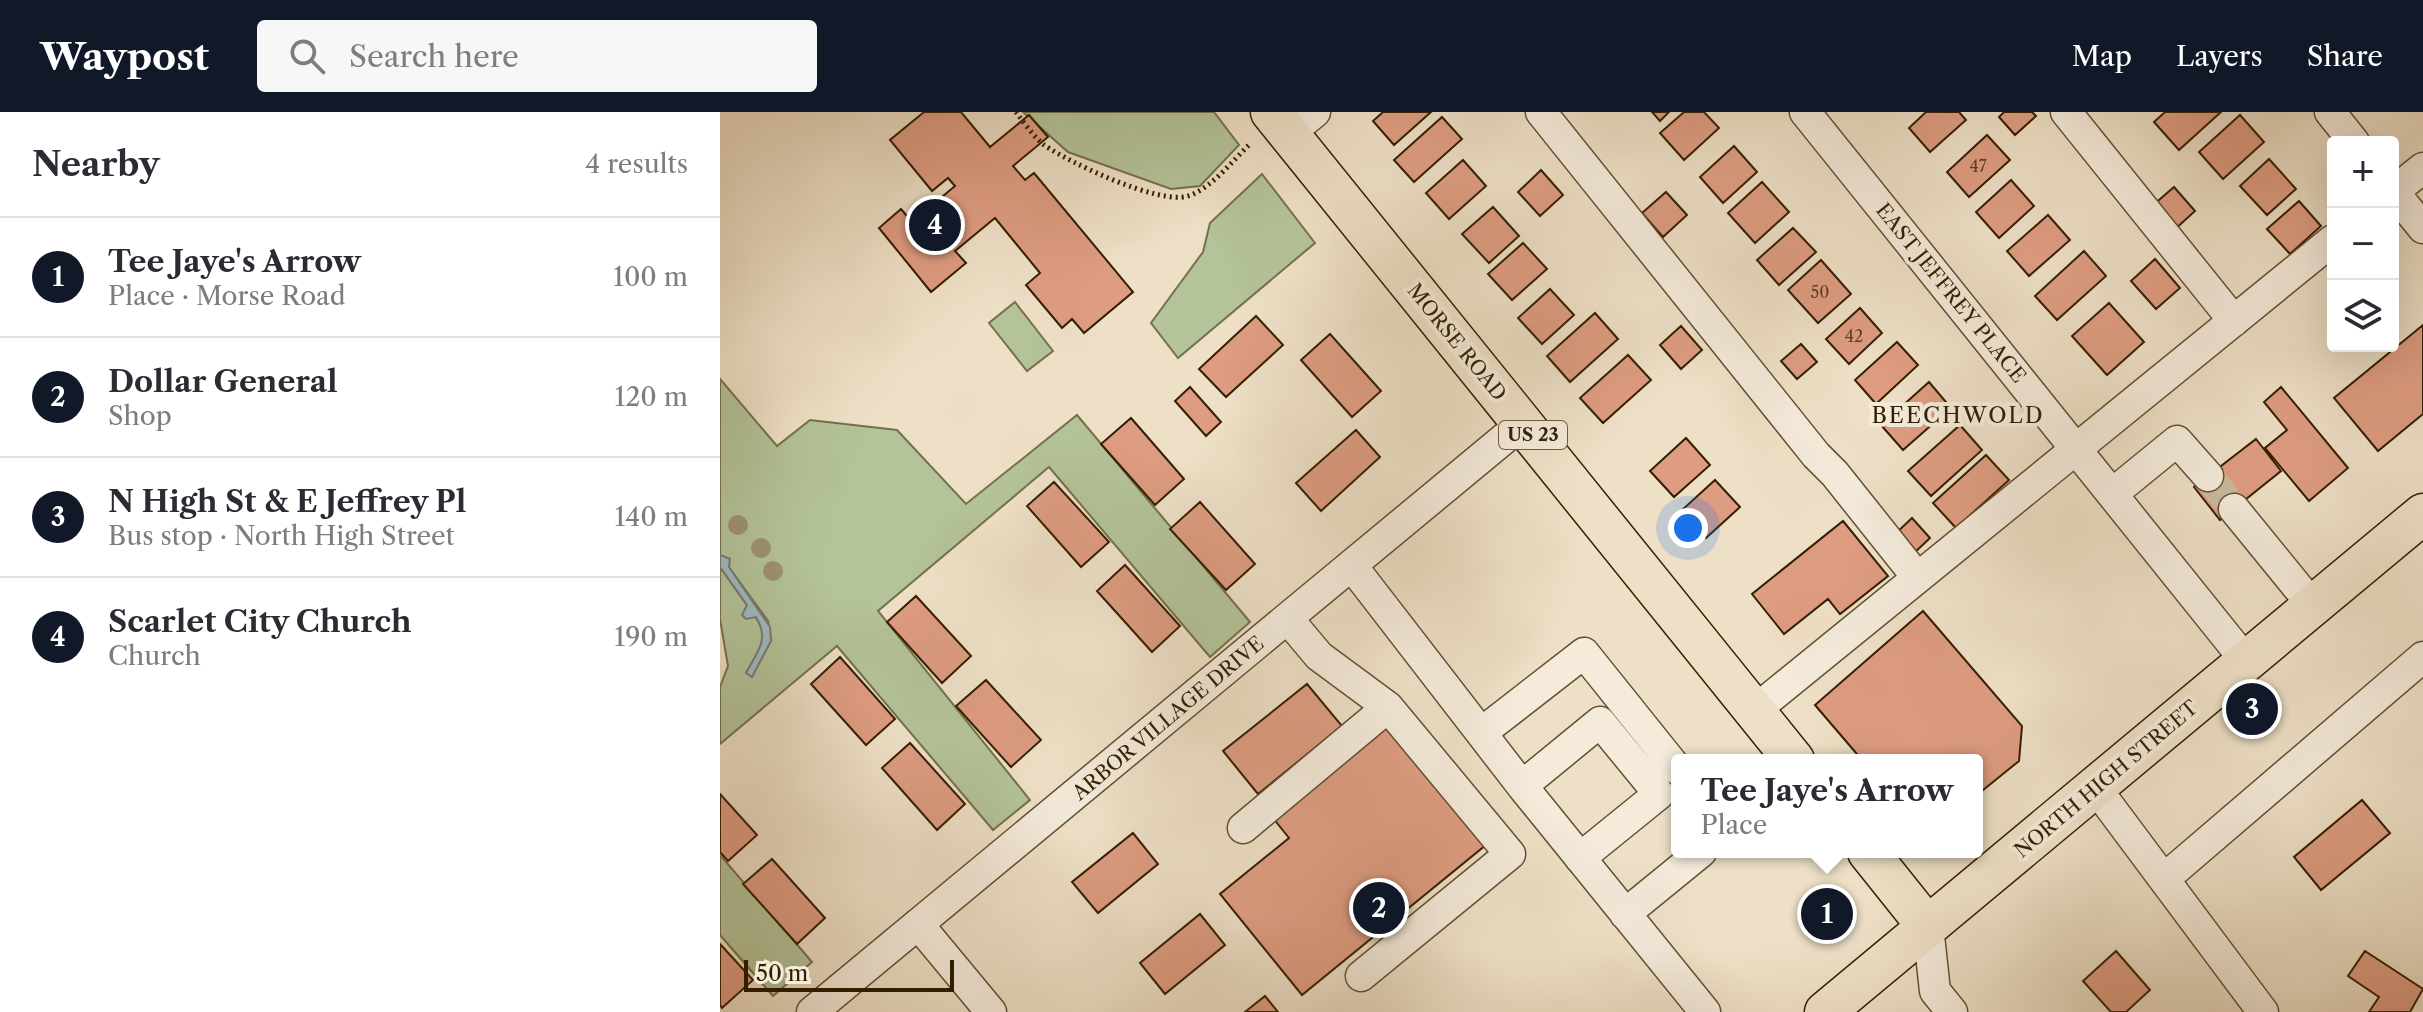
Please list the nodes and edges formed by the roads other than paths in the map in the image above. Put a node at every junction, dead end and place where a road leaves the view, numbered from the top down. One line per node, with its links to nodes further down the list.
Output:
1 (1541, 112): 20 (street)
2 (1805, 112): 14 (street, EAST JEFFREY PLACE)
3 (2066, 112): 12 (street)
4 (2330, 112): 6 (street)
5 (1281, 126): 13 (main road, MORSE ROAD / US 23)
6 (2349, 136)
7 (2423, 168): 8 (street)
8 (2399, 186)
9 (2399, 198): 10 (street)
10 (2423, 228)
11 (2327, 245): 12 (street)
12 (2234, 321): 14 (street)
13 (1523, 423): 19 (street, ARBOR VILLAGE DRIVE); 26 (main road, MORSE ROAD / US 23)
14 (2076, 449): 16 (street, EAST JEFFREY PLACE); 20 (street)
15 (2208, 476): 16 (street)
16 (2112, 494): 24 (street, EAST JEFFREY PLACE)
17 (2234, 509): 21 (street)
18 (2423, 514): 21 (main road, NORTH HIGH STREET)
19 (1352, 566): 22 (street, ARBOR VILLAGE DRIVE); 27 (street)
20 (1917, 577): 26 (street)
21 (2313, 606): 24 (main road, NORTH HIGH STREET)
22 (1288, 619): 25 (street); 38 (street, ARBOR VILLAGE DRIVE)
23 (2423, 657): 36 (street)
24 (2246, 661): 31 (main road, NORTH HIGH STREET)
25 (1388, 707): 32 (street); 40 (street)
26 (1754, 711): 28 (main road, MORSE ROAD / US 23)
27 (1481, 733): 29 (street); 30 (street)
28 (1789, 754)
29 (1671, 762)
30 (1522, 786): 33 (street); 33 (street)
31 (2095, 787): 36 (street); 39 (main road, NORTH HIGH STREET)
32 (1243, 828)
33 (1580, 858): 37 (street)
34 (1694, 858): 37 (street)
35 (1873, 858): 39 (main road)
36 (2164, 879): 46 (street)
37 (1625, 914): 43 (street)
38 (918, 924): 41 (street, ARBOR VILLAGE DRIVE); 42 (street)
39 (1928, 927): 44 (main road, NORTH HIGH STREET); 45 (street)
40 (1361, 976)
41 (812, 1012)
42 (991, 1012)
43 (1705, 1012)
44 (1825, 1012)
45 (1952, 1012)
46 (2263, 1012)

